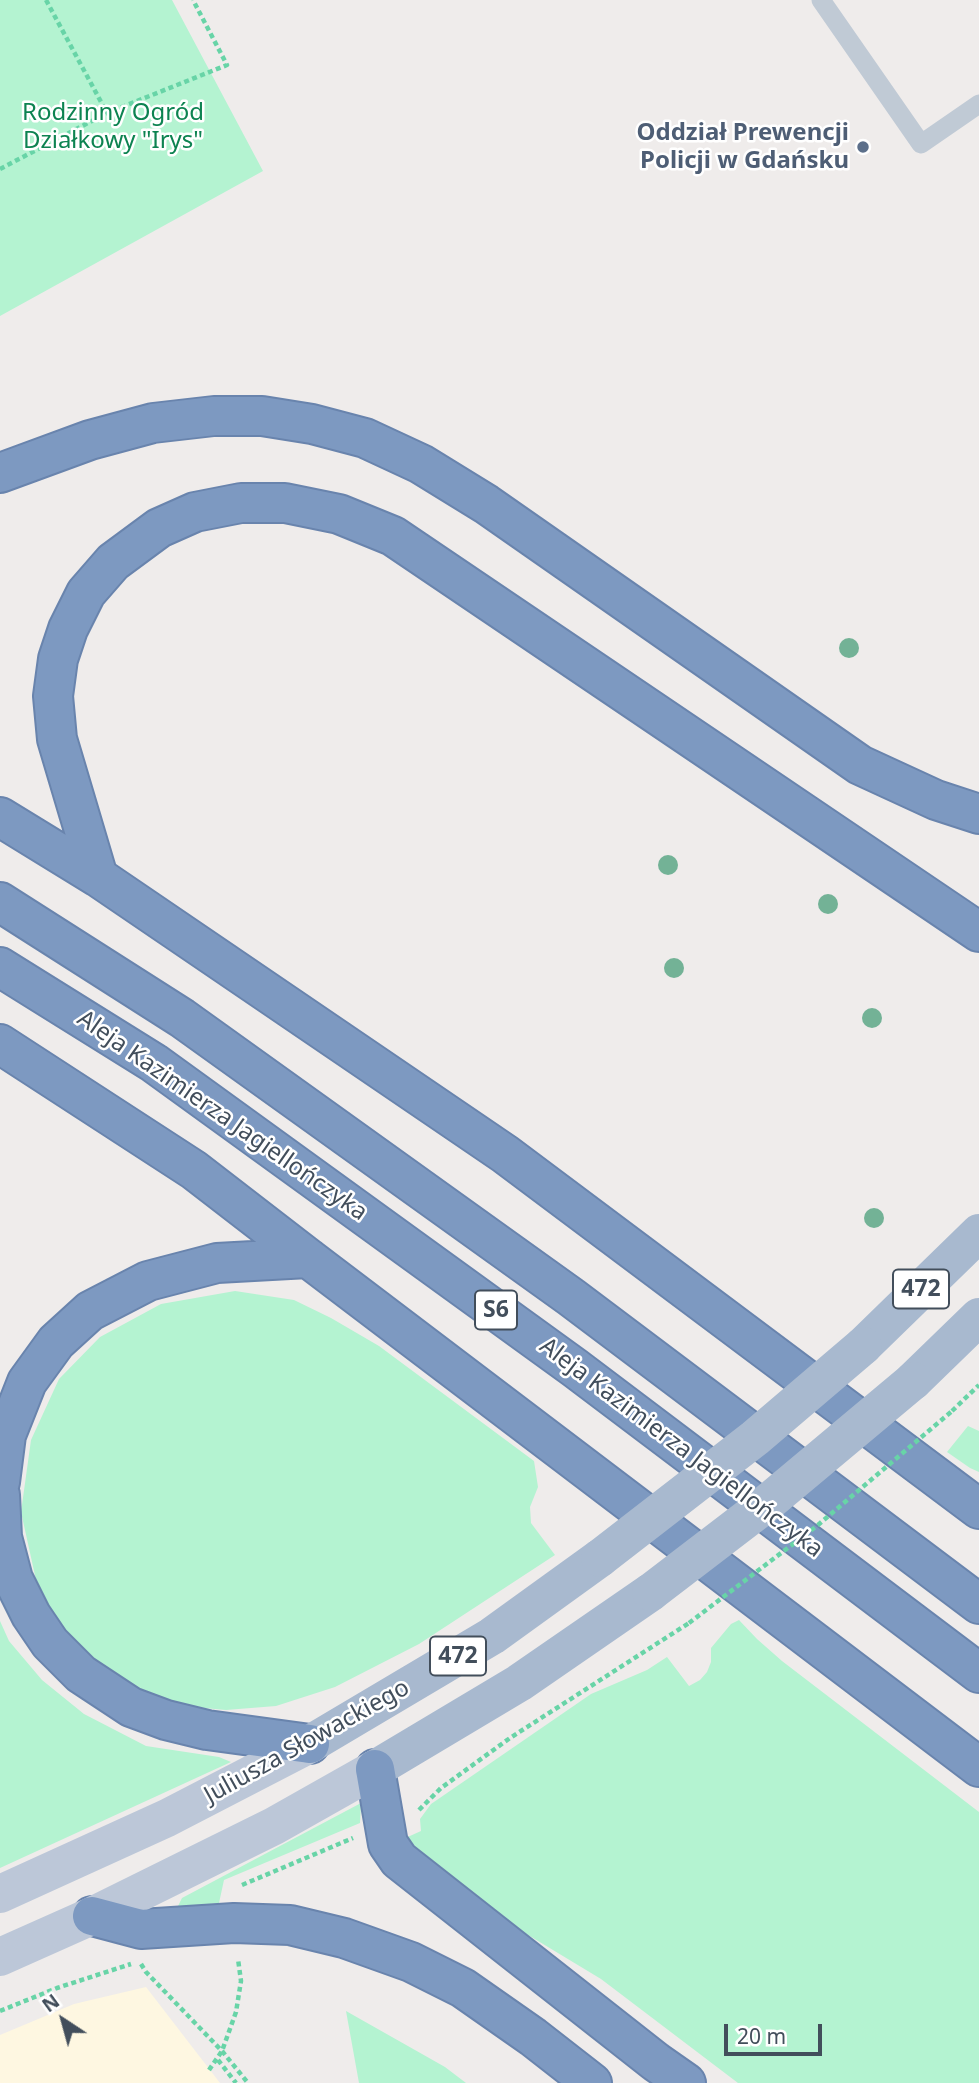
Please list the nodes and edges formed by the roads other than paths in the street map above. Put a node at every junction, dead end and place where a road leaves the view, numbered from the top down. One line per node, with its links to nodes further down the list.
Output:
1 (821, 0): 2 (lane)
2 (979, 104)
3 (0, 473): 4 (highway)
4 (979, 814)
5 (0, 817): 6 (highway)
6 (98, 877): 8 (highway); 16 (highway)
7 (0, 902): 17 (highway, S6)
8 (979, 932)
9 (0, 967): 18 (highway, Aleja Kazimierza Jagiellończyka / S6)
10 (0, 1044): 12 (highway)
11 (979, 1233): 19 (main road, Juliusza Słowackiego / 472, bridge)
12 (308, 1258): 14 (highway); 20 (highway)
13 (979, 1317): 21 (main road, 472, bridge)
14 (0, 1482)
15 (0, 1495): 19 (highway)
16 (979, 1509)
17 (979, 1604)
18 (979, 1673)
19 (310, 1744): 22 (main road, Juliusza Słowackiego / 472)
20 (979, 1767)
21 (376, 1769): 23 (main road, 472); 26 (highway)
22 (0, 1894)
23 (92, 1916): 24 (main road, 472); 25 (highway)
24 (0, 1957)
25 (592, 2083)
26 (686, 2083)

